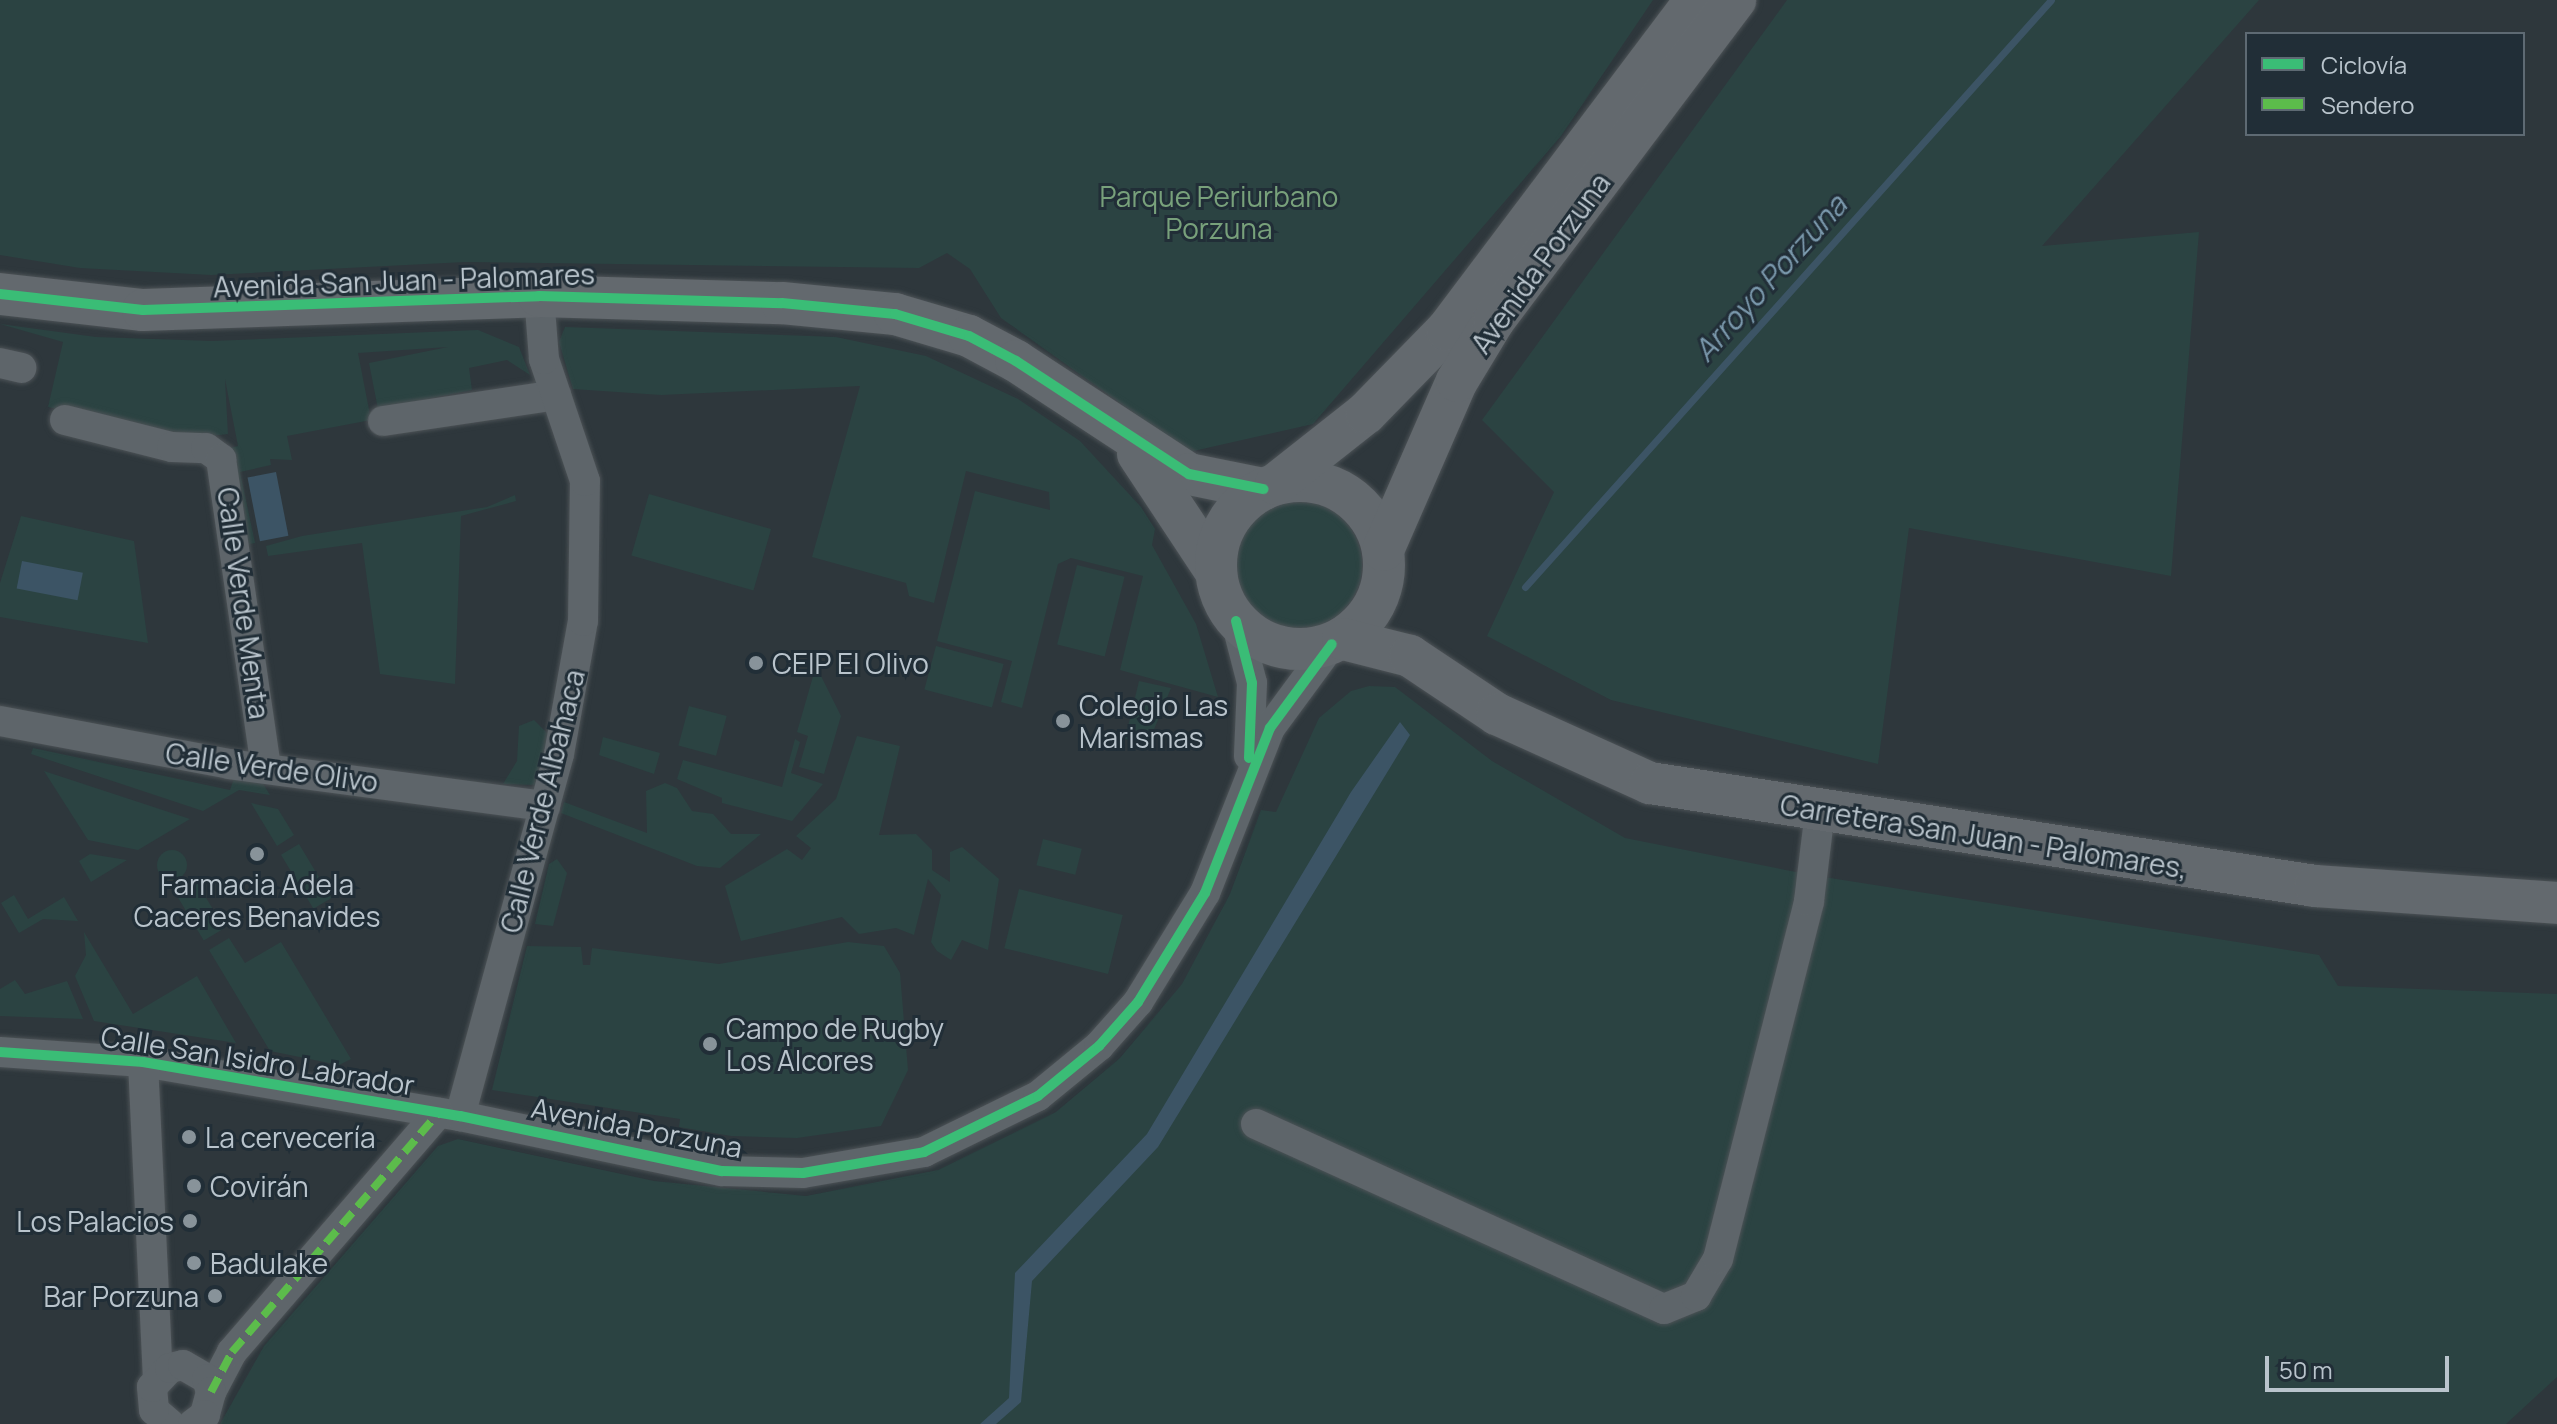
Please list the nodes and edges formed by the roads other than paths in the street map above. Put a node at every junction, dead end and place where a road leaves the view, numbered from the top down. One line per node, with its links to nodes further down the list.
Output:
1 (1696, 0): 9 (street, Avenida Porzuna)
2 (1735, 0): 11 (street, Avenida Porzuna)
3 (0, 294): 4 (street, Avenida San Juan - Palomares)
4 (539, 296): 5 (street, Calle Verde Albahaca); 8 (street, Avenida San Juan - Palomares)
5 (556, 395): 7 (street); 19 (street, Calle Verde Albahaca)
6 (65, 420): 17 (street, Calle Verde Menta)
7 (383, 421)
8 (1116, 429): 9 (street); 12 (street)
9 (1270, 487): 11 (street); 12 (street)
10 (253, 563): 17 (street, Calle Verde Menta)
11 (1384, 563): 14 (street); 15 (street)
12 (1216, 572): 13 (street)
13 (1236, 621): 14 (street); 18 (street)
14 (1338, 641): 15 (street, Carretera San Juan - Palomares,); 18 (street)
15 (1438, 676): 20 (street, Carretera San Juan - Palomares,)
16 (0, 721): 17 (street, Calle Verde Olivo)
17 (274, 769): 19 (street, Calle Verde Olivo)
18 (1243, 789): 24 (street, Avenida Porzuna)
19 (545, 806): 24 (street, Calle Verde Albahaca)
20 (1820, 812): 21 (street, Carretera San Juan - Palomares,); 25 (street)
21 (2557, 903)
22 (0, 1052): 23 (street, Calle San Isidro Labrador)
23 (143, 1062): 24 (street, Calle San Isidro Labrador); 26 (street)
24 (449, 1115): 27 (street, Calle Verde Albahaca)
25 (1256, 1124)
26 (158, 1376): 27 (street); 28 (street)
27 (211, 1392): 28 (street)
28 (177, 1422)

